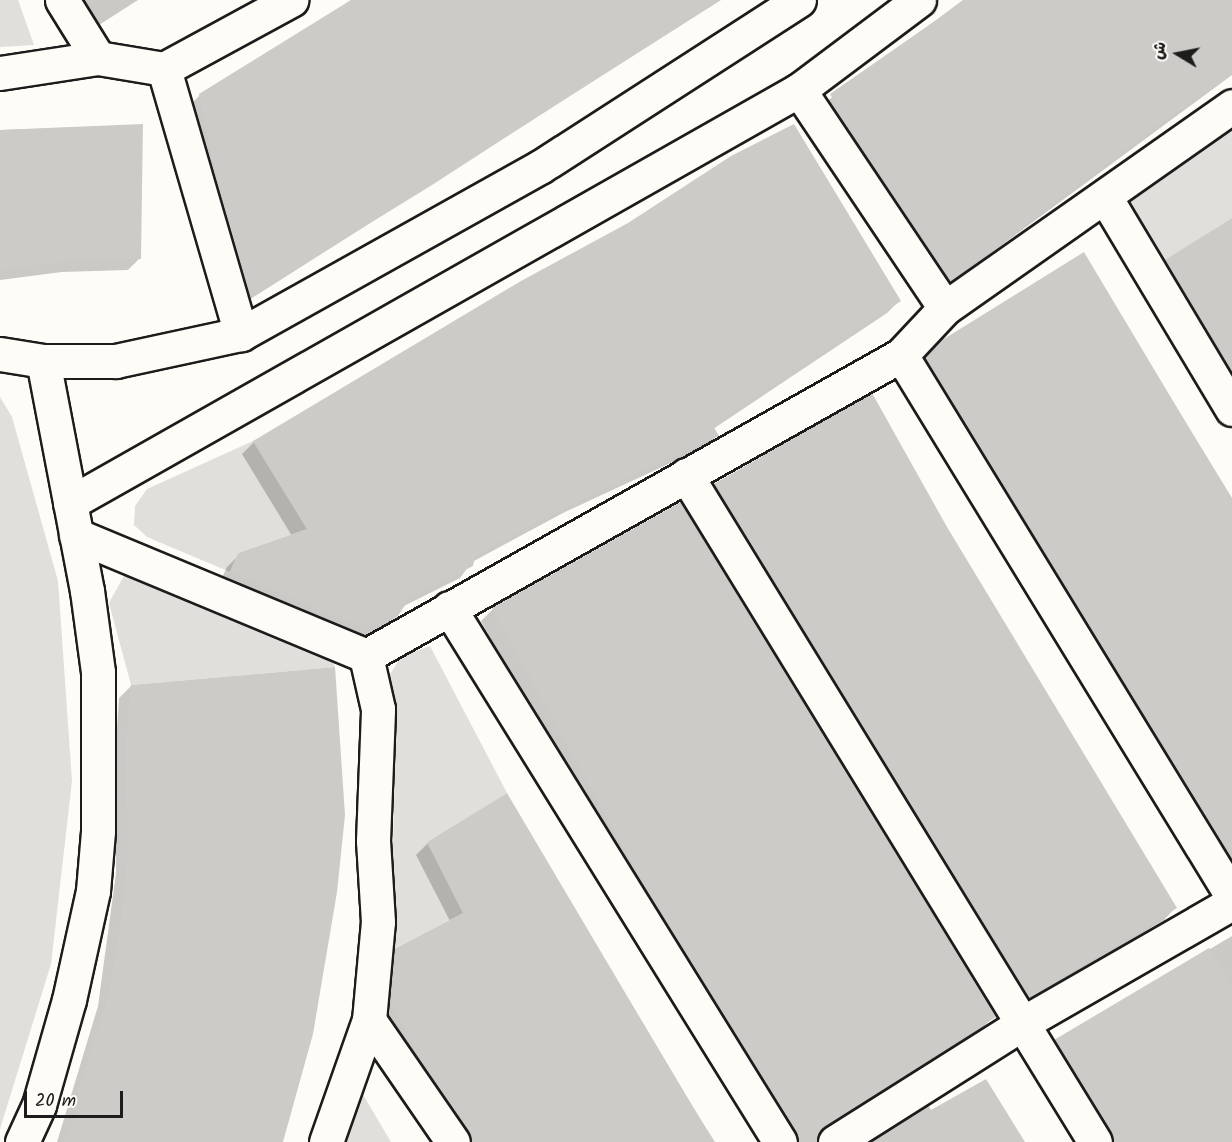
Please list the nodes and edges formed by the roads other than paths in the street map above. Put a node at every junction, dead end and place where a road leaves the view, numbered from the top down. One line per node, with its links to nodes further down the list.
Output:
1 (62, 0): 5 (street)
2 (291, 0): 6 (street)
3 (799, 0): 12 (street)
4 (919, 0): 8 (street)
5 (98, 58): 6 (street); 7 (street)
6 (164, 69): 12 (street)
7 (0, 73)
8 (799, 90): 11 (street); 18 (street)
9 (1232, 106): 10 (street)
10 (1105, 197): 11 (street); 16 (street)
11 (945, 308): 14 (street)
12 (241, 334): 15 (street)
13 (0, 354): 15 (street)
14 (901, 355): 17 (street); 22 (street)
15 (43, 361): 18 (street)
16 (1232, 409)
17 (686, 475): 20 (street); 25 (street)
18 (70, 503): 19 (street)
19 (76, 535): 21 (street); 26 (street)
20 (448, 608): 21 (street); 29 (street)
21 (366, 656): 24 (street)
22 (1232, 896)
23 (1232, 903): 25 (street)
24 (369, 1020): 27 (street); 28 (street)
25 (1023, 1023): 30 (street); 31 (street)
26 (22, 1142)
27 (326, 1142)
28 (453, 1142)
29 (780, 1142)
30 (835, 1142)
31 (1095, 1142)

